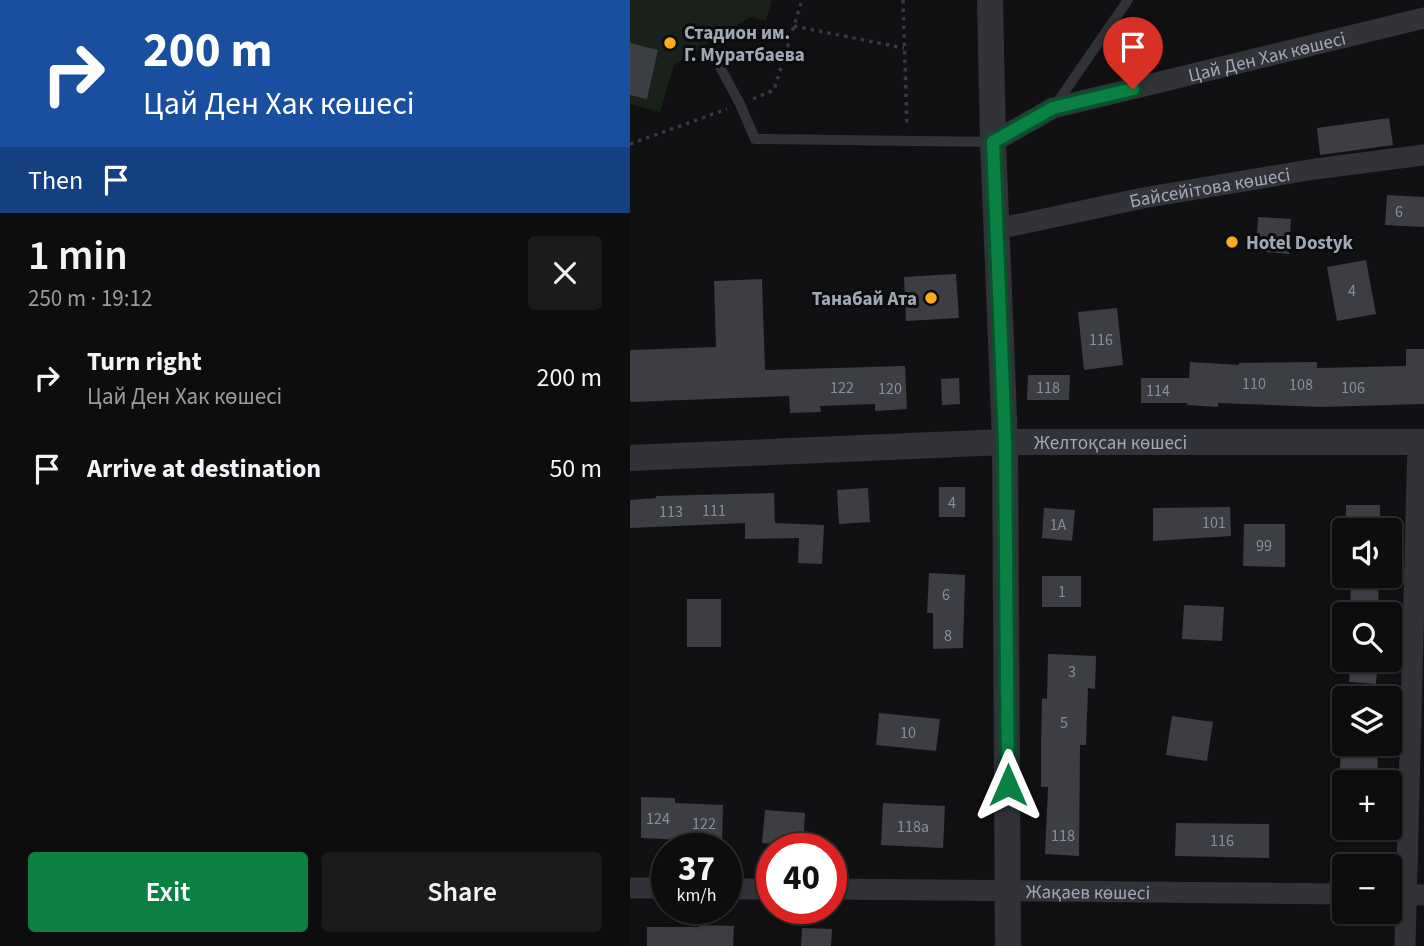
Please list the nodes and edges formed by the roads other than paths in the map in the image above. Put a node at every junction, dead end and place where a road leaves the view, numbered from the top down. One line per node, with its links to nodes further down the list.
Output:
1 (990, 0): 6 (street)
2 (1128, 0): 5 (lane)
3 (1424, 18): 5 (street, Цай Ден Хак көшесі)
4 (712, 52): 6 (lane)
5 (1053, 108): 6 (street, Цай Ден Хак көшесі)
6 (993, 142): 8 (street)
7 (1424, 155): 8 (street, Байсейітова көшесі)
8 (997, 229): 9 (street)
9 (1005, 442): 10 (street, Желтоқсан көшесі); 11 (street, Желтоқсан көшесі); 15 (street)
10 (1421, 442): 17 (street)
11 (630, 458)
12 (630, 888): 13 (street)
13 (651, 888)
14 (847, 889): 15 (street, Жақаев көшесі)
15 (1008, 891): 16 (street, Жақаев көшесі); 18 (street)
16 (1332, 894)
17 (1407, 895): 19 (street)
18 (1008, 946)
19 (1405, 946)

